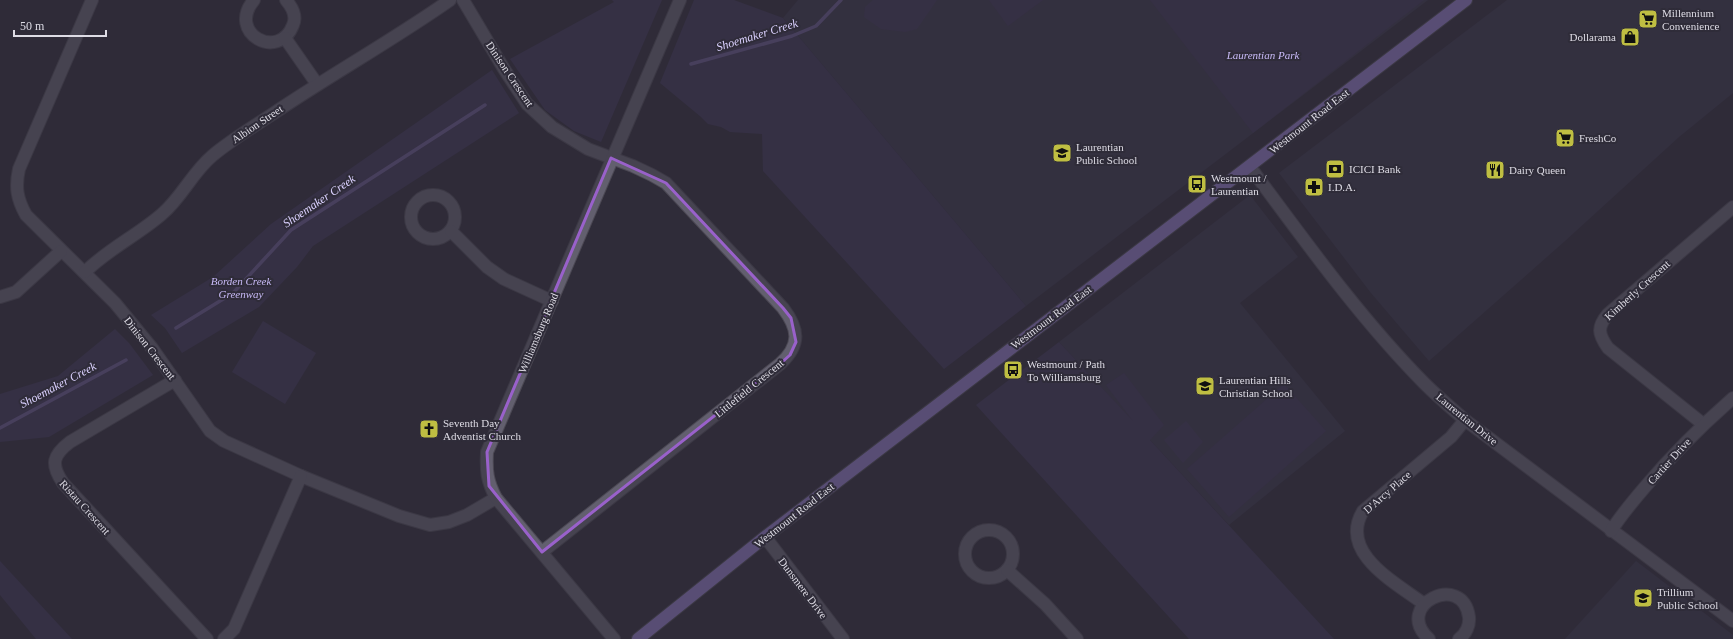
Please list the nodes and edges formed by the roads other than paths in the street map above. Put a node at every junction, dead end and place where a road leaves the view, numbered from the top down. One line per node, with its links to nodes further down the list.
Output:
1 (92, 0): 14 (street, Dinison Crescent)
2 (254, 0): 8 (street)
3 (286, 0): 8 (street)
4 (450, 0): 9 (street, Albion Street)
5 (464, 0): 10 (street, Dinison Crescent)
6 (680, 0): 10 (street, Williamsburg Road)
7 (1466, 0): 11 (main road, Westmount Road East)
8 (285, 38): 9 (street)
9 (317, 84): 15 (street, Albion Street)
10 (611, 158): 17 (street, Williamsburg Road); 26 (street, Littlefield Crescent)
11 (1250, 167): 20 (street, Laurentian Drive); 25 (main road, Westmount Road East)
12 (1733, 207): 21 (street, Kimberly Crescent)
13 (451, 231): 17 (street)
14 (61, 251): 15 (street, Dinison Crescent); 16 (street)
15 (85, 272): 18 (street, Dinison Crescent)
16 (0, 297)
17 (552, 301): 23 (street, Williamsburg Road)
18 (175, 380): 22 (street, Dinison Crescent); 31 (street, Ristau Crescent)
19 (1733, 398): 21 (street, Cartier Drive)
20 (1465, 420): 24 (street, Laurentian Drive); 28 (street, D'Arcy Place)
21 (1703, 424): 24 (street, Cartier Drive)
22 (301, 476): 23 (street, Dinison Crescent); 32 (street)
23 (496, 498): 26 (street, Williamsburg Road)
24 (1611, 530): 29 (street, Laurentian Drive)
25 (764, 537): 30 (street, Dunsmere Drive); 34 (main road, Westmount Road East)
26 (542, 552): 33 (street, Williamsburg Road)
27 (1007, 570): 27 (street); 35 (street)
28 (1424, 604): 36 (street); 37 (street)
29 (1733, 621)
30 (837, 637)
31 (207, 639)
32 (224, 639)
33 (614, 639)
34 (638, 639)
35 (1077, 639)
36 (1429, 639)
37 (1459, 639)

